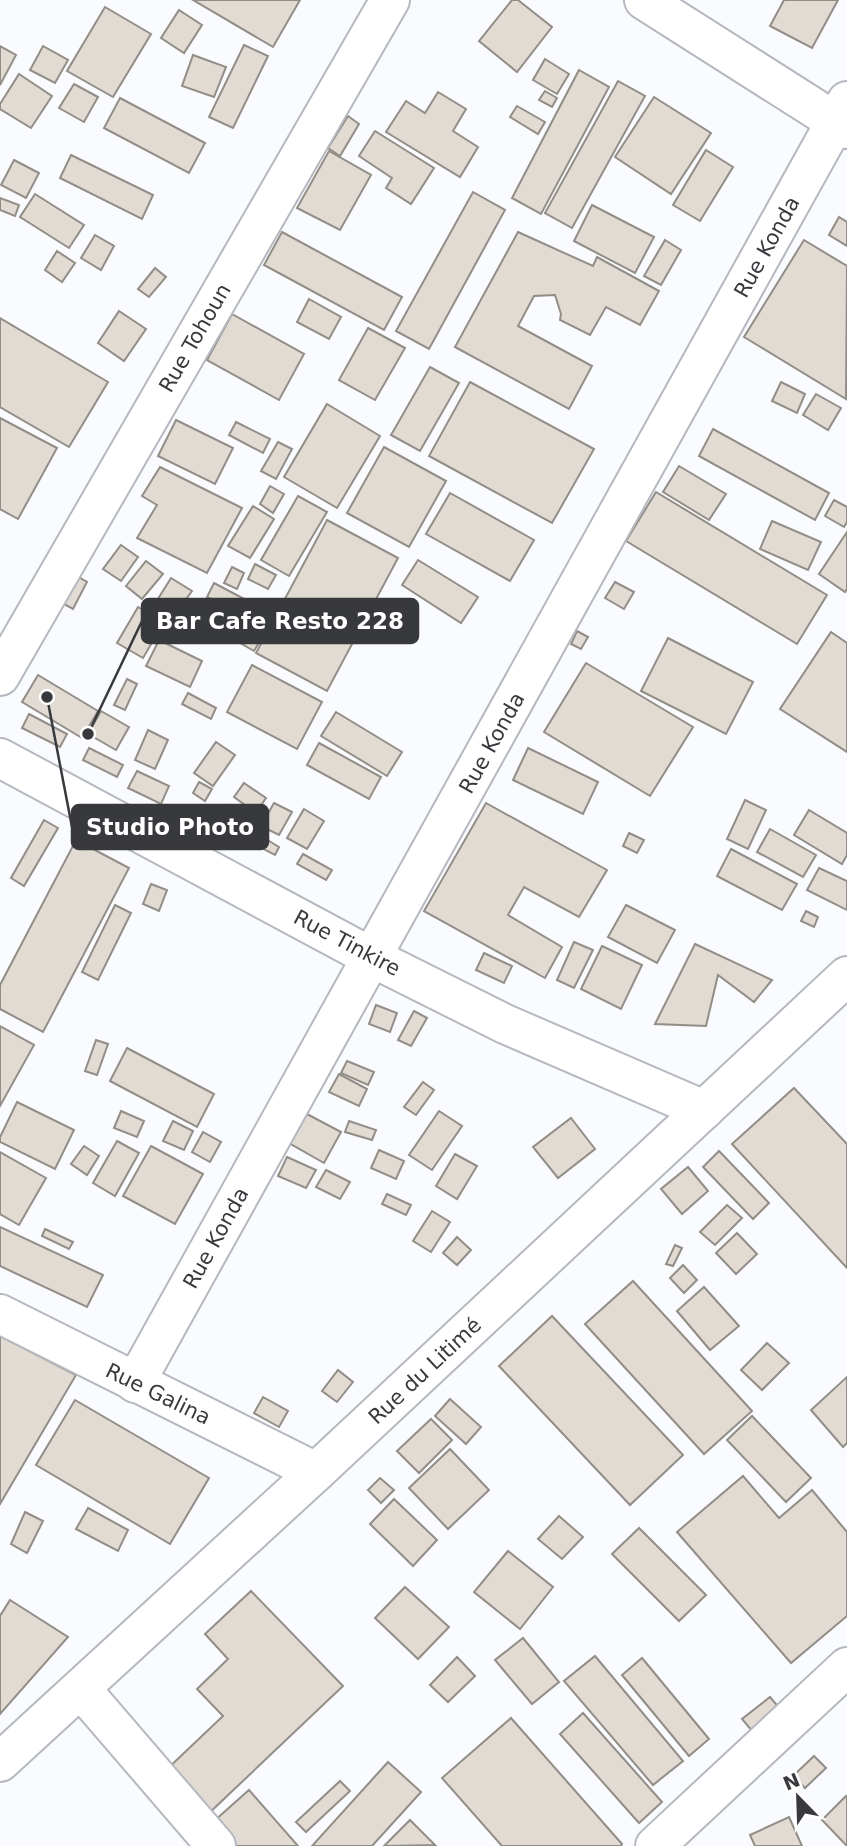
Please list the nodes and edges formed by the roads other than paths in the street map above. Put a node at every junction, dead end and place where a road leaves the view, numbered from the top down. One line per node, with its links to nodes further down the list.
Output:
1 (390, 0): 4 (street, Rue Tohoun)
2 (644, 0): 3 (street)
3 (843, 118): 6 (street, Rue Konda)
4 (0, 676)
5 (0, 758): 6 (street, Rue Tinkire)
6 (373, 958): 8 (street, Rue Tinkire); 10 (street, Rue Konda)
7 (847, 976): 8 (street, Rue du Litimé)
8 (704, 1110): 11 (street, Rue du Litimé)
9 (0, 1314): 10 (street, Rue Galina)
10 (135, 1383): 11 (street, Rue Galina)
11 (316, 1472): 13 (street, Rue du Litimé)
12 (847, 1667): 16 (street)
13 (81, 1689): 14 (street, Rue du Litimé); 15 (street)
14 (0, 1762)
15 (216, 1846)
16 (655, 1846)

